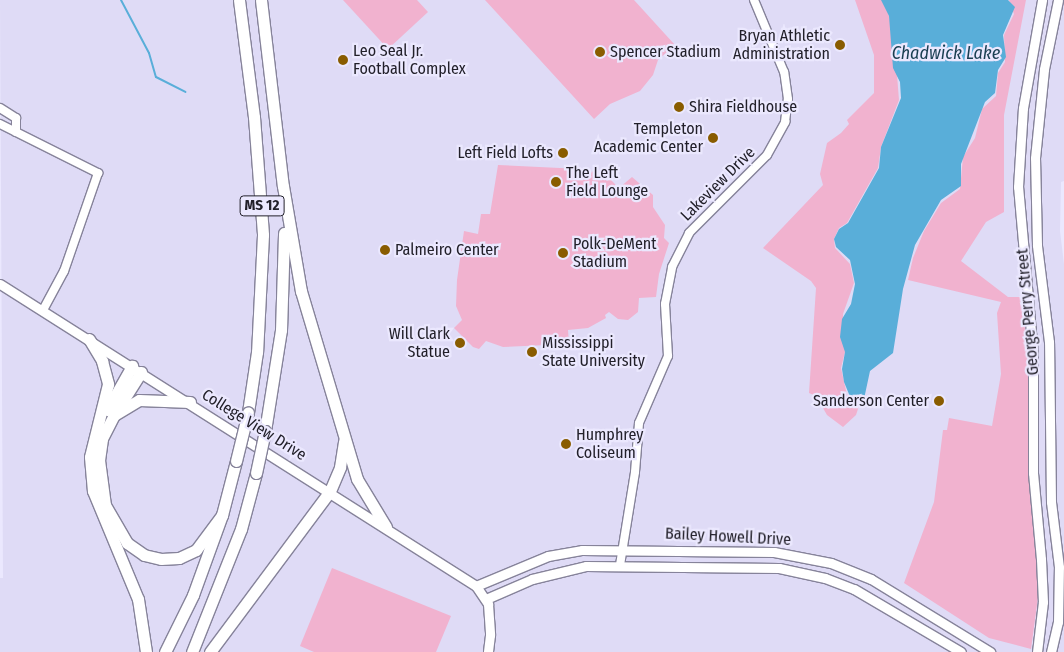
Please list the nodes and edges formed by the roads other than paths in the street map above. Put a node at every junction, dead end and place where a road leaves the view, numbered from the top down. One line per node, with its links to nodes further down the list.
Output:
1 (238, 0): 19 (main road, MS 12, bridge)
2 (262, 0): 9 (main road, MS 12)
3 (754, 0): 21 (street, Lakeview Drive)
4 (1042, 0): 32 (street, George Perry Street)
5 (1058, 0): 33 (street, George Perry Street)
6 (0, 108): 8 (street)
7 (0, 124): 8 (street)
8 (16, 132): 11 (street)
9 (283, 186): 17 (main road); 27 (main road, MS 12, bridge)
10 (0, 284): 11 (street, College View Drive)
11 (43, 310): 12 (street, College View Drive)
12 (89, 339): 13 (street, College View Drive); 16 (main road)
13 (137, 369): 14 (street, College View Drive); 15 (main road); 16 (main road)
14 (190, 402): 15 (main road); 18 (street, College View Drive)
15 (114, 415): 19 (main road)
16 (99, 424): 25 (main road)
17 (344, 436): 18 (main road); 20 (main road)
18 (330, 491): 20 (street, College View Drive); 28 (main road)
19 (222, 515): 26 (main road, MS 12)
20 (386, 527): 23 (street, College View Drive)
21 (621, 549): 22 (street, Lakeview Drive); 23 (street, Bailey Howell Drive); 31 (street, Bailey Howell Drive)
22 (620, 565): 24 (street, Bailey Howell Drive); 30 (street, Bailey Howell Drive)
23 (476, 586): 24 (street, College View Drive)
24 (486, 599): 29 (street)
25 (146, 652)
26 (165, 652)
27 (192, 652)
28 (210, 652)
29 (488, 652)
30 (961, 652)
31 (990, 652)
32 (1037, 652)
33 (1051, 652)

